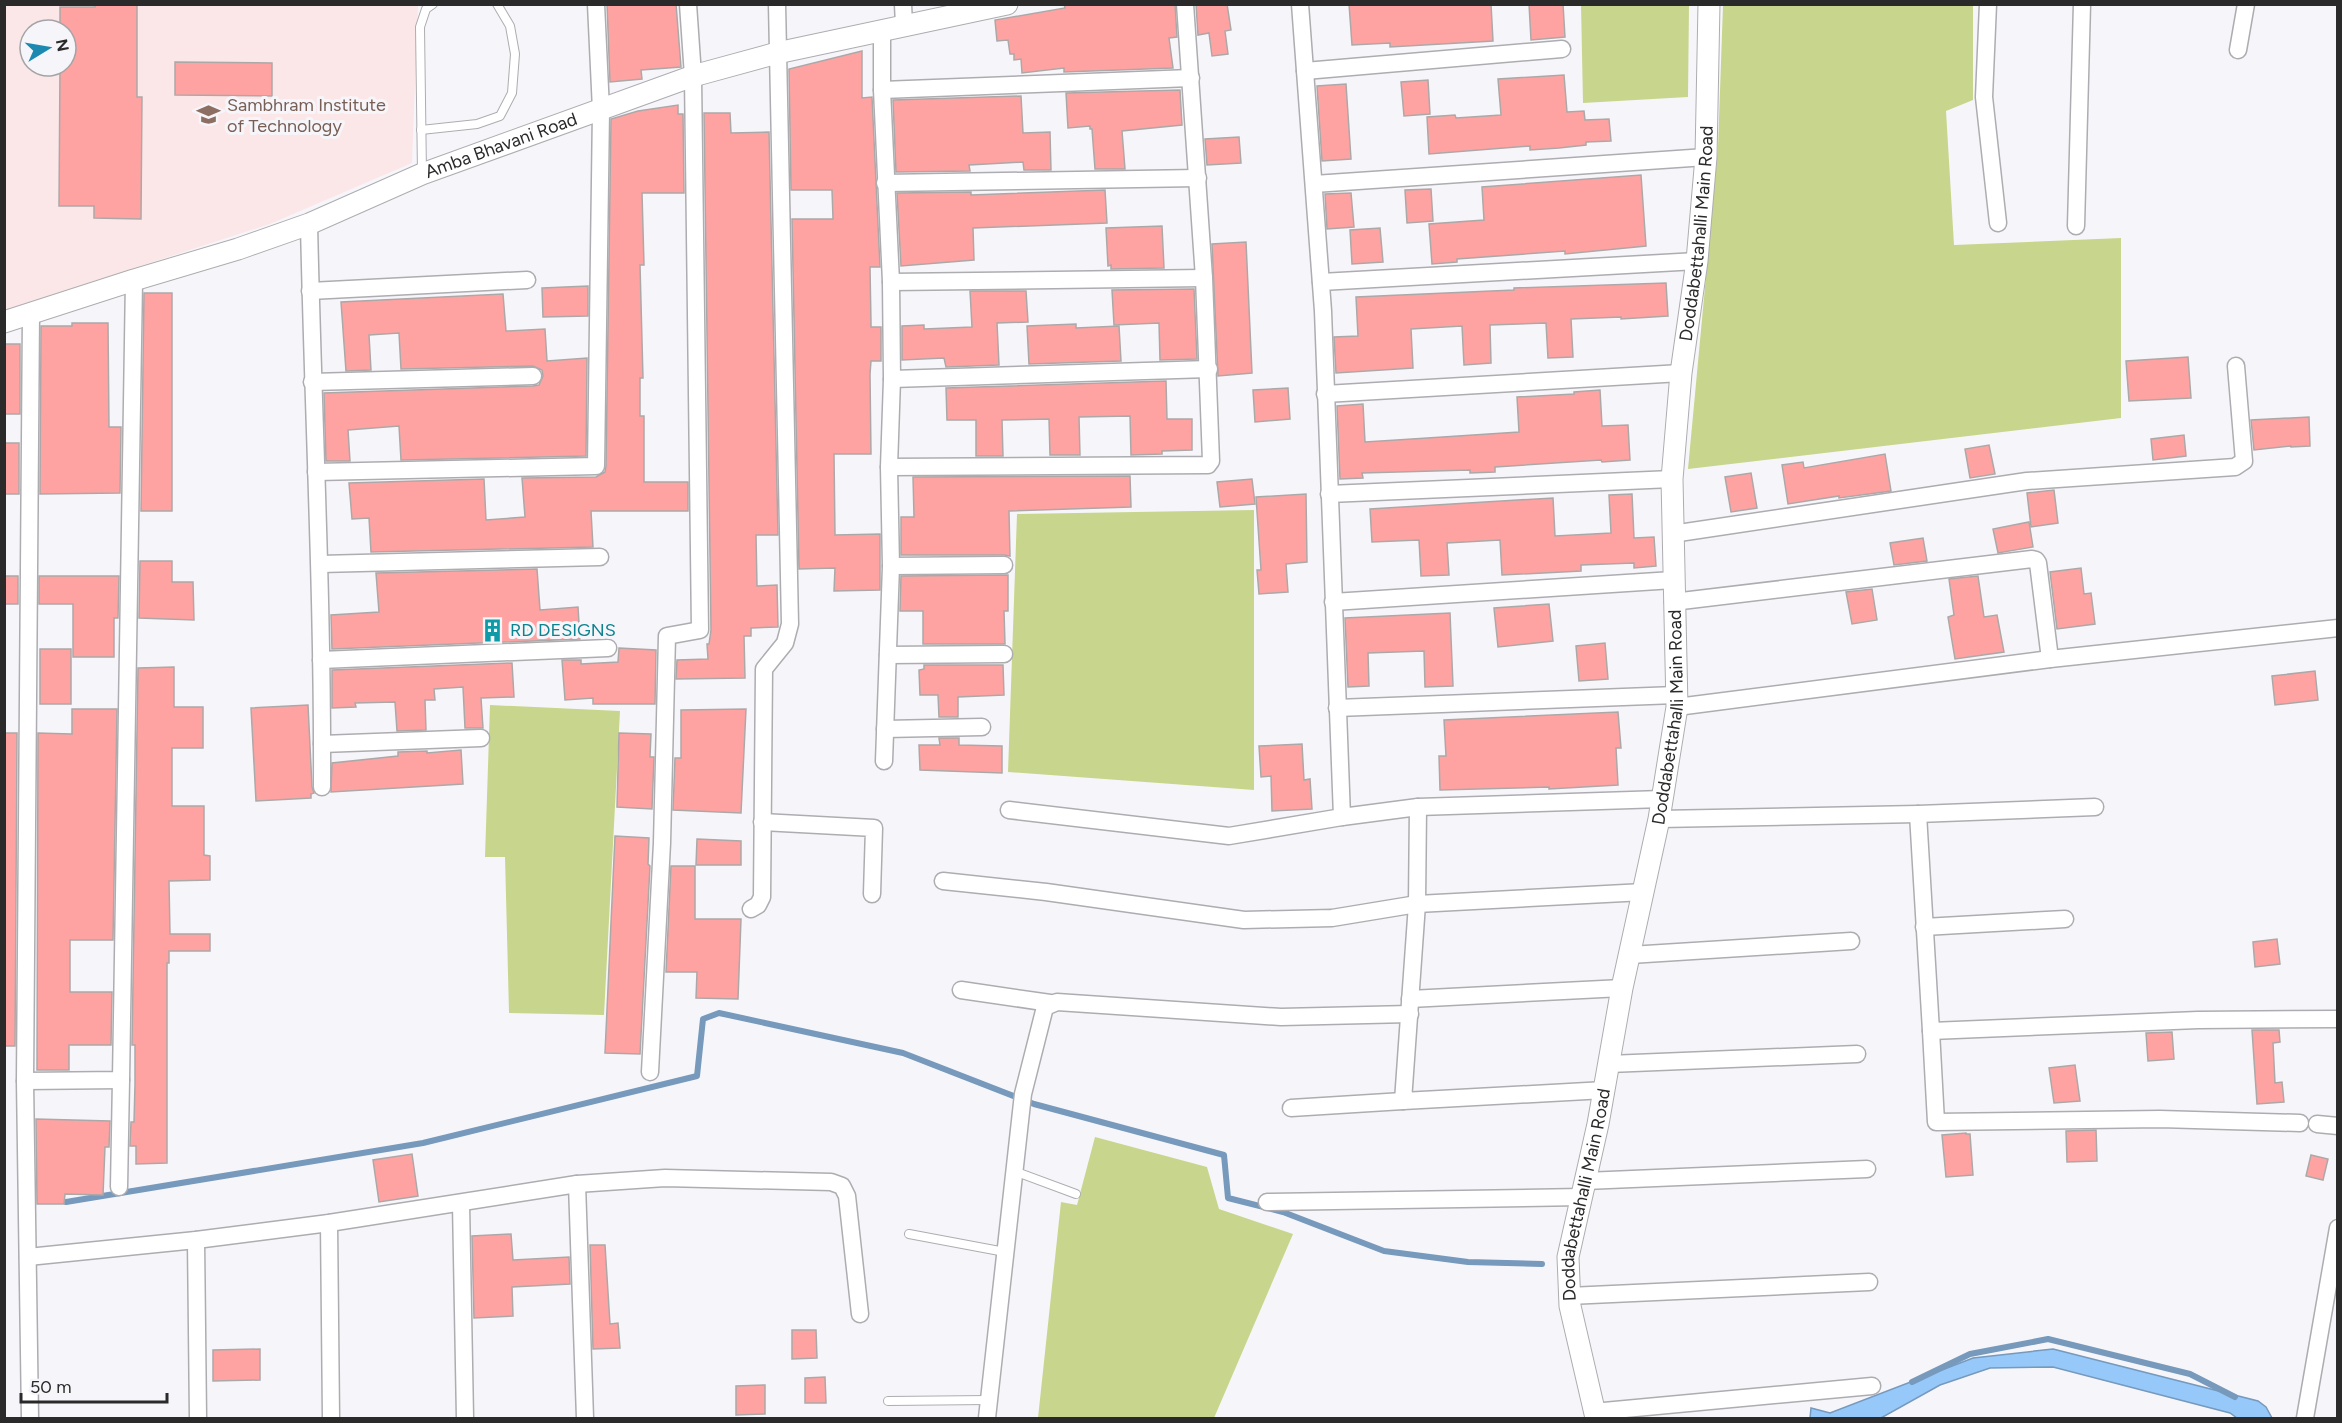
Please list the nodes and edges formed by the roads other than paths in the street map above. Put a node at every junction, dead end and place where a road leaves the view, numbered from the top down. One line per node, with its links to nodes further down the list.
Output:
1 (433, 4): 23 (lane)
2 (496, 4): 23 (lane)
3 (596, 4): 22 (street)
4 (688, 4): 19 (street)
5 (777, 4): 17 (street)
6 (1007, 4): 13 (street, Amba Bhavani Road)
7 (1185, 4): 20 (street)
8 (1300, 4): 18 (street)
9 (1709, 4): 24 (street, Doddabettahalli Main Road)
10 (1988, 4): 29 (street)
11 (2082, 4): 31 (street)
12 (2246, 4): 16 (street)
13 (904, 15): 14 (street, Amba Bhavani Road)
14 (882, 30): 17 (street, Amba Bhavani Road); 21 (street)
15 (1562, 49): 18 (street)
16 (2238, 50)
17 (777, 53): 19 (street, Amba Bhavani Road); 80 (street)
18 (1305, 71): 28 (street)
19 (693, 76): 22 (street, Amba Bhavani Road); 98 (street)
20 (1191, 78): 21 (street); 26 (street)
21 (882, 90): 27 (street)
22 (602, 110): 25 (street, Amba Bhavani Road); 49 (street)
23 (421, 130): 25 (lane)
24 (1706, 157): 28 (street); 32 (street, Doddabettahalli Main Road)
25 (422, 174): 30 (street, Amba Bhavani Road)
26 (1198, 178): 27 (street); 33 (street)
27 (885, 183): 36 (street)
28 (1314, 184): 37 (street)
29 (1998, 223)
30 (309, 224): 34 (street, Amba Bhavani Road); 38 (street)
31 (2076, 226)
32 (1697, 261): 37 (street); 43 (street, Doddabettahalli Main Road)
33 (1204, 278): 36 (street); 42 (street)
34 (134, 280): 39 (street, Amba Bhavani Road); 99 (street)
35 (527, 280): 38 (street)
36 (891, 282): 45 (street)
37 (1321, 282): 47 (street)
38 (310, 291): 46 (street)
39 (31, 313): 40 (street, Amba Bhavani Road); 100 (street)
40 (4, 322)
41 (2236, 366): 52 (street)
42 (1209, 369): 45 (street); 48 (street)
43 (1681, 373): 47 (street); 50 (street, Doddabettahalli Main Road)
44 (533, 376): 46 (street)
45 (891, 379): 48 (street)
46 (312, 382): 49 (street)
47 (1326, 394): 51 (street)
48 (889, 467): 56 (street)
49 (316, 472): 54 (street)
50 (1672, 479): 51 (street); 52 (street, Doddabettahalli Main Road)
51 (1329, 494): 58 (street)
52 (1672, 534): 57 (street, Doddabettahalli Main Road)
53 (600, 557): 54 (street)
54 (320, 564): 65 (street)
55 (1004, 565): 56 (street)
56 (891, 566): 63 (street)
57 (1673, 580): 58 (street); 59 (street, Doddabettahalli Main Road)
58 (1333, 602): 67 (street)
59 (1673, 602): 64 (street); 66 (street, Doddabettahalli Main Road)
60 (2337, 628): 64 (street)
61 (608, 648): 65 (street)
62 (1004, 654): 63 (street)
63 (888, 656): 69 (street)
64 (2050, 659): 66 (street)
65 (321, 660): 71 (street)
66 (1677, 701): 67 (street); 76 (street, Doddabettahalli Main Road)
67 (1337, 708): 79 (street)
68 (982, 727): 69 (street)
69 (885, 729): 72 (street)
70 (482, 738): 71 (street)
71 (322, 744): 73 (street)
72 (884, 761)
73 (322, 787)
74 (1418, 807): 76 (street); 79 (street); 84 (street)
75 (2095, 807): 78 (street)
76 (1660, 809): 78 (street); 82 (street, Doddabettahalli Main Road)
77 (1009, 810): 79 (street)
78 (1918, 814): 87 (street)
79 (1342, 817)
80 (762, 822): 83 (street); 85 (street)
81 (943, 881): 84 (street)
82 (1644, 892): 84 (street); 89 (street, Doddabettahalli Main Road)
83 (872, 894)
84 (1417, 904): 93 (street)
85 (752, 909)
86 (2064, 919): 87 (street)
87 (1924, 927): 95 (street)
88 (1851, 942): 89 (street)
89 (1630, 955): 90 (street, Doddabettahalli Main Road)
90 (1622, 987): 93 (street); 97 (street, Doddabettahalli Main Road)
91 (961, 990): 92 (street)
92 (1050, 1003): 93 (street); 108 (street)
93 (1410, 1007): 102 (street)
94 (2337, 1019): 95 (street)
95 (1931, 1031): 104 (street)
96 (1857, 1054): 97 (street)
97 (1609, 1064): 101 (street, Doddabettahalli Main Road)
98 (650, 1072)
99 (122, 1080): 100 (street); 110 (street)
100 (25, 1081): 120 (street)
101 (1605, 1090): 102 (street); 111 (street, Doddabettahalli Main Road)
102 (1403, 1101): 103 (street)
103 (1291, 1108)
104 (2300, 1123)
105 (2317, 1124): 106 (street)
106 (2337, 1126)
107 (1867, 1170): 111 (street)
108 (1014, 1172): 112 (lane); 119 (street)
109 (577, 1184): 114 (street); 123 (street); 132 (street)
110 (119, 1187)
111 (1583, 1189): 113 (street); 122 (street, Doddabettahalli Main Road)
112 (1076, 1194)
113 (1267, 1202)
114 (461, 1203): 115 (street); 131 (street)
115 (329, 1222): 118 (street); 130 (street)
116 (2337, 1228): 134 (street)
117 (909, 1234): 119 (lane)
118 (196, 1240): 120 (street); 129 (street)
119 (1005, 1252): 125 (street)
120 (28, 1257): 128 (street)
121 (1869, 1281): 122 (street)
122 (1569, 1296): 127 (street, Doddabettahalli Main Road)
123 (860, 1314)
124 (1872, 1386): 127 (street)
125 (989, 1400): 126 (lane); 133 (street)
126 (888, 1401)
127 (1594, 1415)
128 (30, 1419)
129 (198, 1419)
130 (331, 1419)
131 (465, 1419)
132 (585, 1419)
133 (987, 1419)
134 (2305, 1419)

